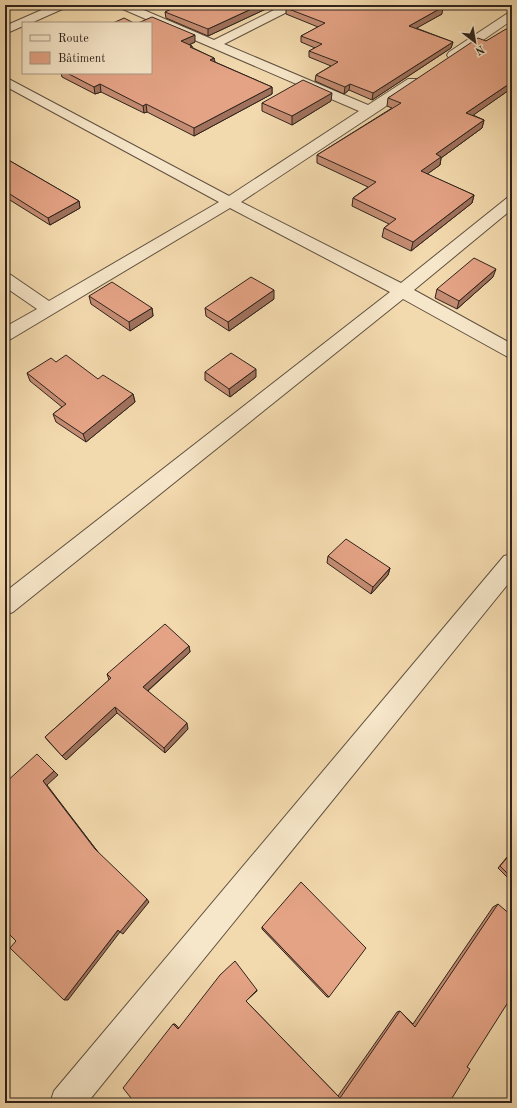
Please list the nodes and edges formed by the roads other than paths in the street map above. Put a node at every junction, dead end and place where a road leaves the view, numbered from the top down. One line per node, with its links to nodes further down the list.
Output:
1 (63, 5): 5 (street)
2 (122, 5): 8 (street)
3 (293, 5): 8 (street)
4 (512, 16): 9 (street)
5 (24, 22)
6 (22, 23): 7 (street)
7 (5, 30)
8 (214, 45): 12 (street)
9 (442, 62)
10 (422, 76): 12 (street)
11 (5, 81): 14 (street)
12 (370, 111): 14 (street)
13 (512, 201): 16 (street)
14 (230, 202): 16 (street); 17 (street)
15 (5, 279): 17 (street)
16 (402, 291): 19 (street); 21 (street)
17 (49, 309): 18 (street)
18 (5, 335)
19 (512, 352)
20 (512, 563): 22 (street)
21 (5, 605)
22 (66, 1103)

